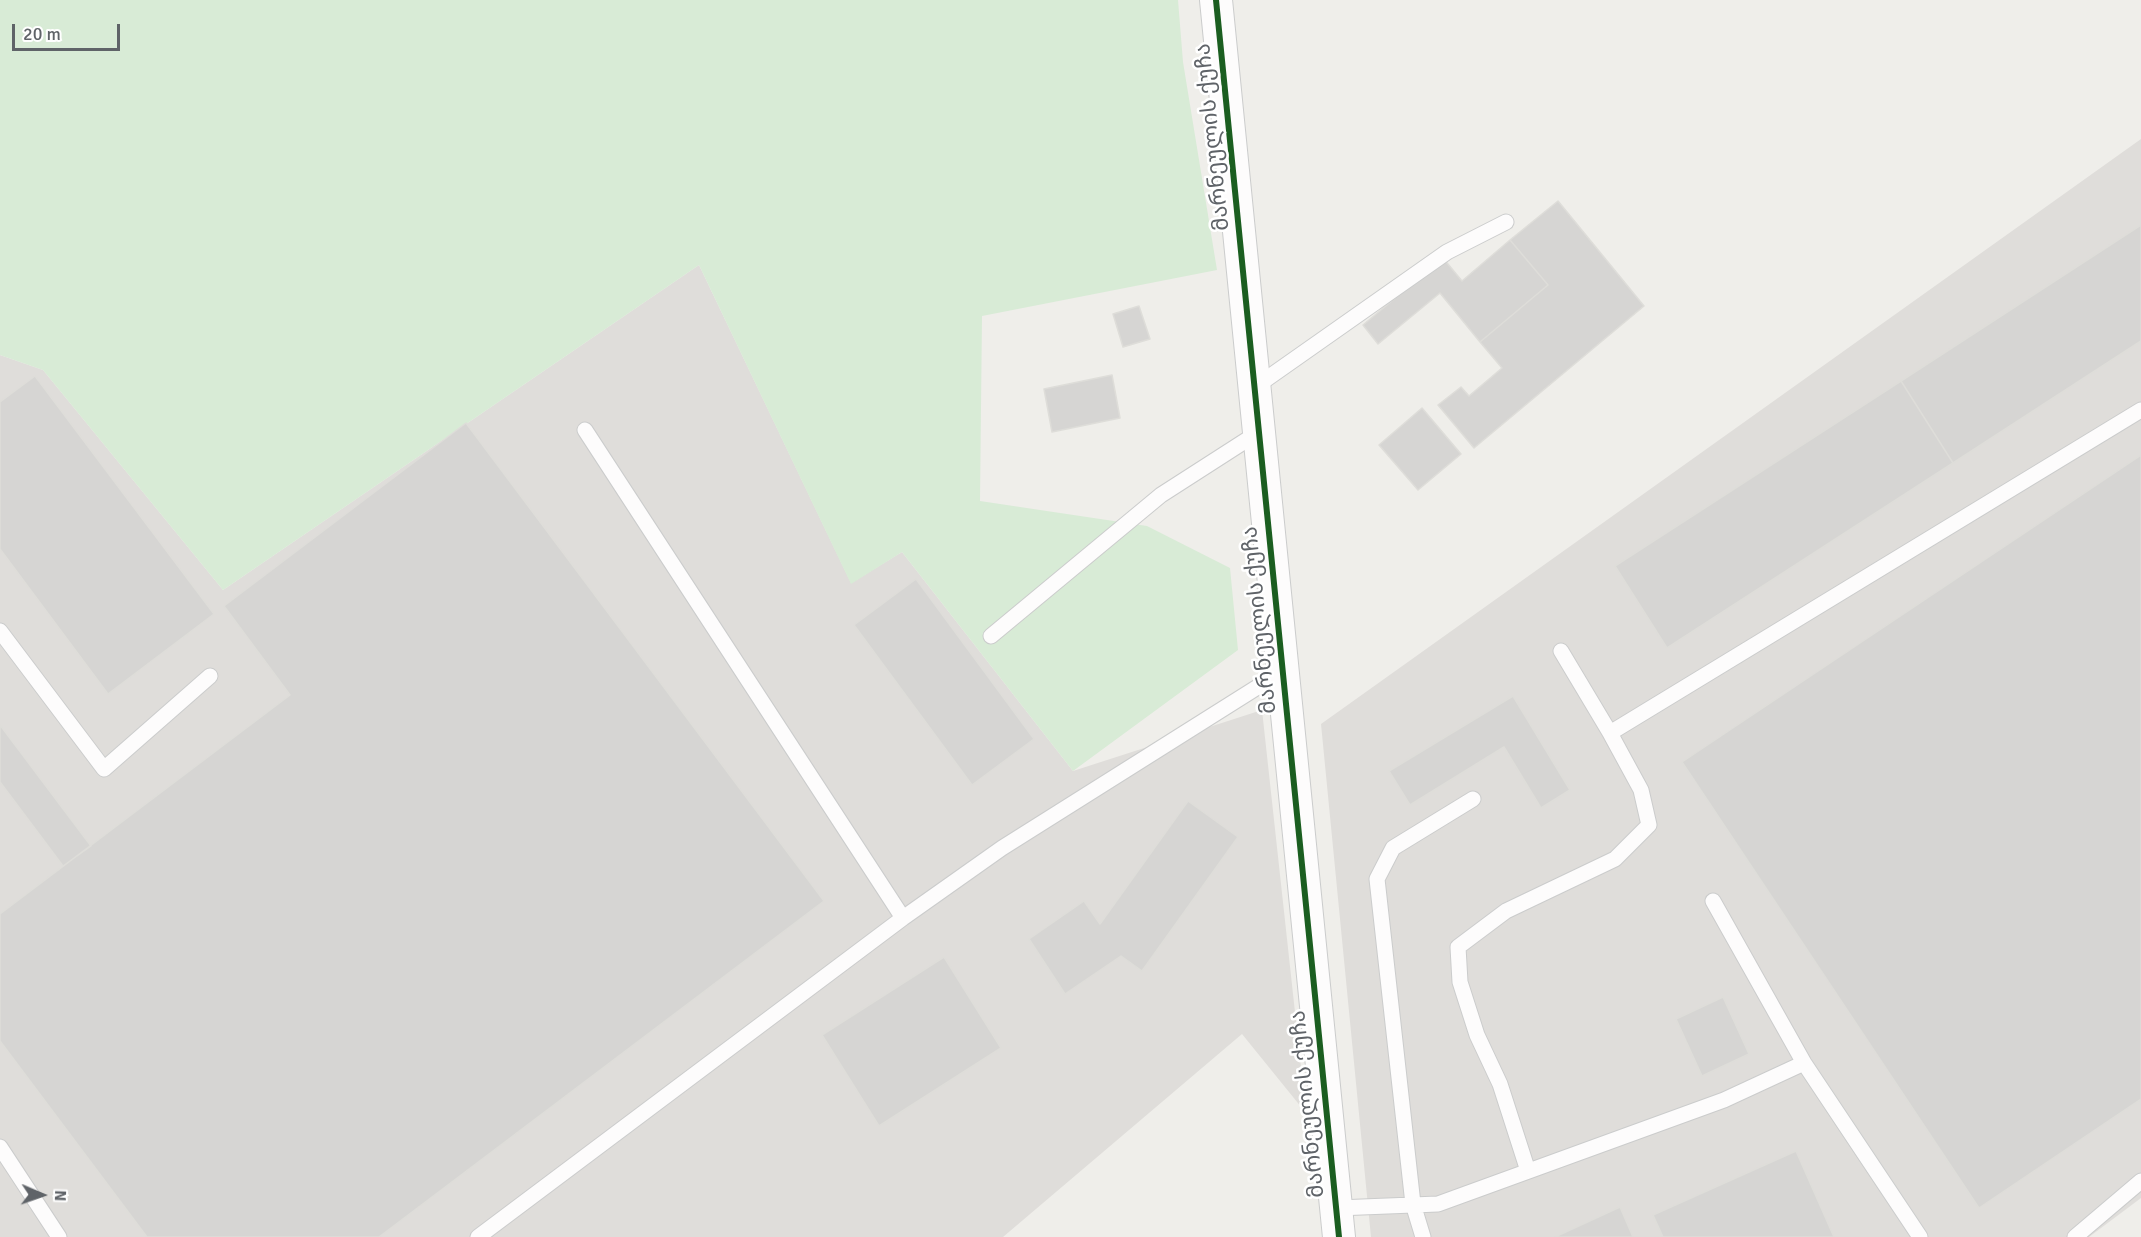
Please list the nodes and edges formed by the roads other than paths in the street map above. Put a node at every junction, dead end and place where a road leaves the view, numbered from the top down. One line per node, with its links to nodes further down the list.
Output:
1 (1216, 0): 3 (street, მარნეულის ქუჩა)
2 (1506, 222): 3 (lane)
3 (1255, 387): 6 (street, მარნეულის ქუჩა)
4 (2141, 410): 12 (lane)
5 (585, 430): 15 (lane)
6 (1259, 432): 8 (lane); 10 (street, მარნეულის ქუჩა)
7 (0, 631): 11 (lane)
8 (992, 636)
9 (1561, 651): 12 (lane)
10 (1283, 671): 15 (lane); 21 (street, მარნეულის ქუჩა)
11 (210, 676)
12 (1610, 734): 18 (lane)
13 (1473, 799): 20 (lane)
14 (1713, 901): 16 (lane)
15 (903, 918): 23 (lane)
16 (1804, 1063): 18 (lane); 25 (lane)
17 (0, 1147): 22 (lane)
18 (1528, 1171): 20 (lane)
19 (2141, 1181): 26 (lane)
20 (1413, 1204): 21 (lane); 24 (lane)
21 (1338, 1222)
22 (59, 1237)
23 (478, 1237)
24 (1423, 1237)
25 (1920, 1237)
26 (2075, 1237)

